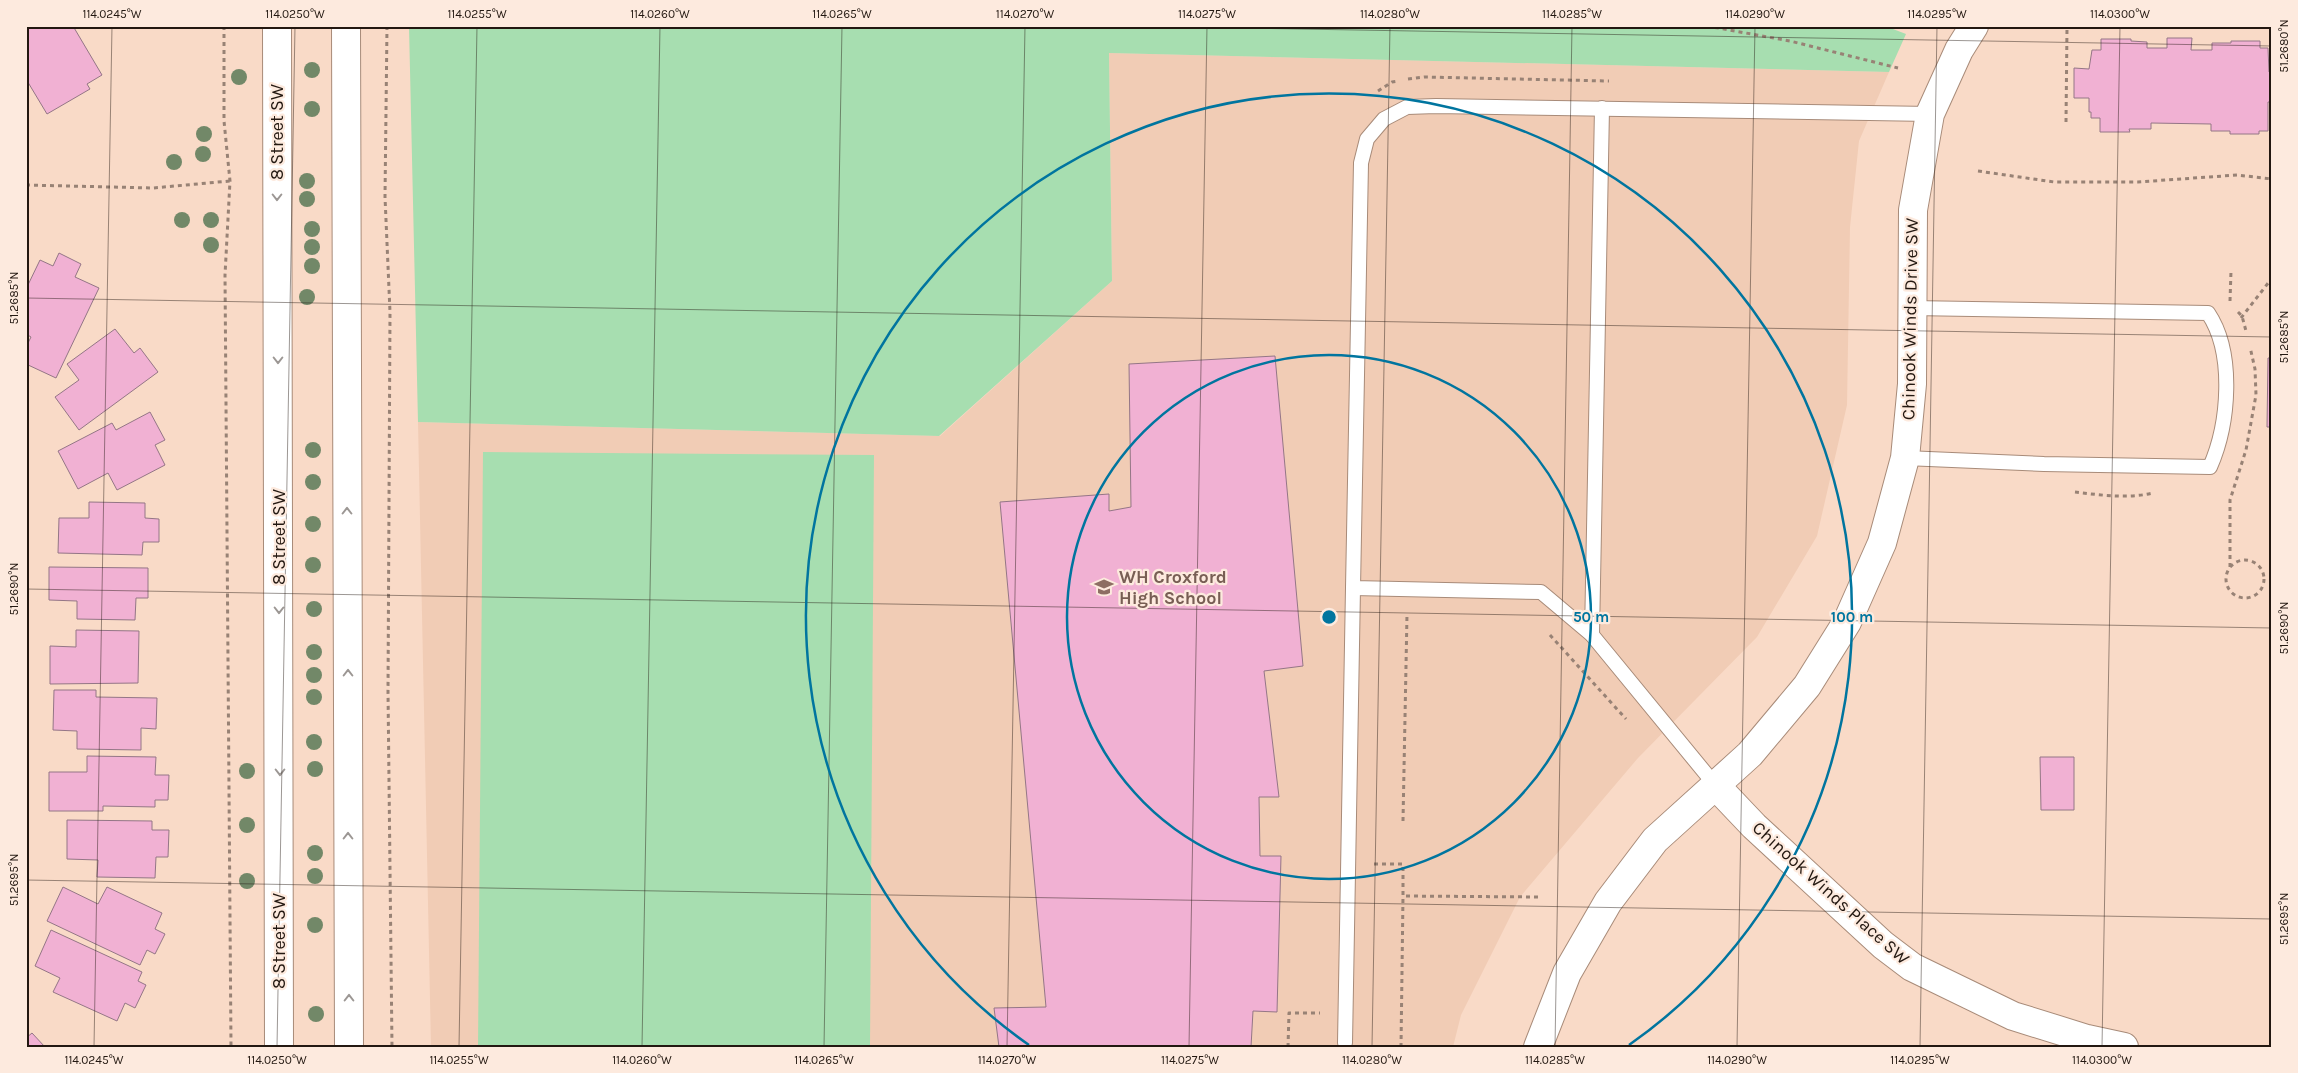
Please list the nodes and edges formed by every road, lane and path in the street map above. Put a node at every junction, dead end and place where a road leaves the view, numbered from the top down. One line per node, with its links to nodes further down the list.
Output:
1 (224, 26): 14 (path)
2 (277, 26): 34 (main road, 8 Street SW, one-way to 34)
3 (346, 26): 35 (main road, one-way to 3)
4 (387, 26): 36 (path)
5 (1707, 26): 8 (path)
6 (1974, 26): 10 (main road, Chinook Winds Drive SW)
7 (2067, 28): 11 (path)
8 (1898, 68)
9 (1602, 108): 10 (lane); 20 (lane); 24 (lane)
10 (1930, 114): 17 (main road, Chinook Winds Drive SW)
11 (2066, 122)
12 (1978, 172): 13 (path)
13 (2272, 179)
14 (230, 180): 15 (path); 33 (path)
15 (26, 185)
16 (2272, 278): 18 (path)
17 (1911, 308): 18 (lane); 19 (main road, Chinook Winds Drive SW)
18 (2220, 341): 19 (lane)
19 (1905, 458): 26 (main road, Chinook Winds Drive SW)
20 (1353, 588): 24 (lane); 32 (lane)
21 (2246, 599): 21 (path)
22 (1414, 614): 27 (path)
23 (1544, 629): 25 (path)
24 (1592, 635): 26 (lane)
25 (1629, 723)
26 (1716, 786): 39 (main road, Chinook Winds Drive SW); 40 (main road, Chinook Winds Place SW)
27 (1403, 821)
28 (1370, 864): 29 (path)
29 (1403, 896): 30 (path); 38 (path)
30 (1540, 897)
31 (1320, 1013): 37 (path)
32 (1345, 1043)
33 (231, 1047)
34 (279, 1047)
35 (349, 1047)
36 (392, 1047)
37 (1288, 1047)
38 (1402, 1047)
39 (1538, 1047)
40 (2124, 1047)

